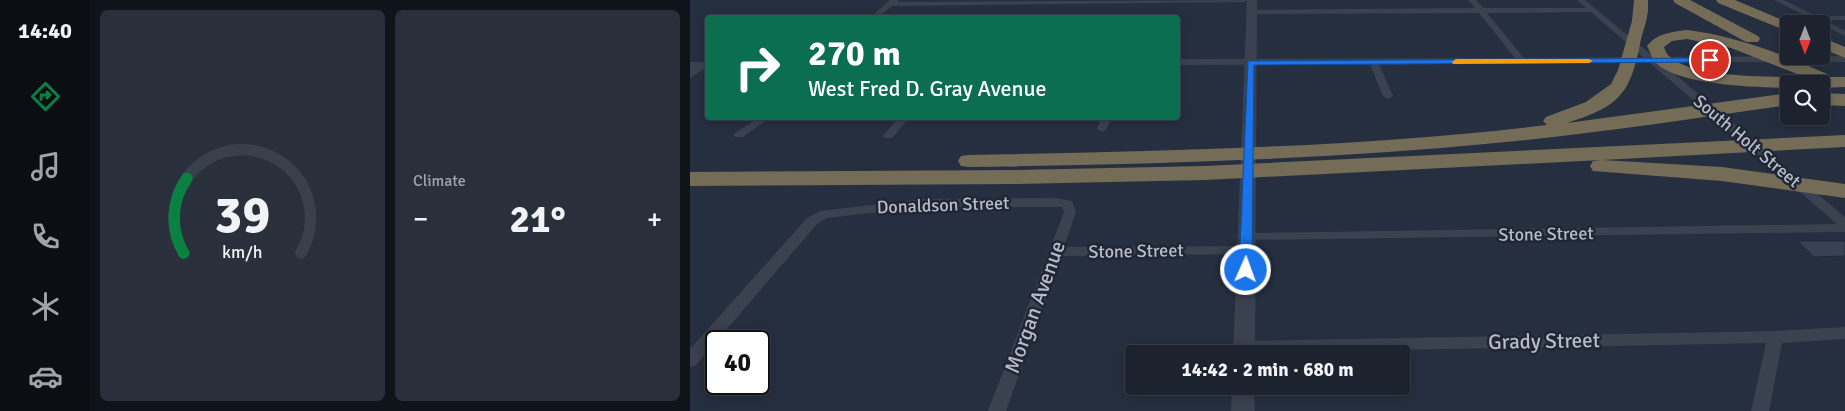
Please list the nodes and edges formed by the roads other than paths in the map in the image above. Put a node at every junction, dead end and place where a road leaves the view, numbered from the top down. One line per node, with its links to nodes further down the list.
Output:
1 (1472, 0): 13 (street)
2 (1581, 0): 9 (street); 12 (street, South Holt Street)
3 (1641, 0): 49 (highway)
4 (1680, 0): 21 (highway)
5 (1696, 0): 21 (highway)
6 (1723, 0): 18 (highway)
7 (1778, 0): 15 (street)
8 (1072, 1): 10 (street); 11 (street)
9 (1593, 1)
10 (892, 2): 14 (street)
11 (1249, 4): 13 (street); 29 (street)
12 (1592, 10): 13 (street); 24 (street, South Holt Street)
13 (1481, 11): 26 (street)
14 (876, 15)
15 (1809, 15)
16 (1830, 18): 17 (street)
17 (1845, 18)
18 (1780, 24)
19 (1830, 26): 20 (street)
20 (1845, 34)
21 (1776, 45): 35 (highway)
22 (1830, 46): 23 (highway)
23 (1845, 53)
24 (1654, 55): 25 (street); 26 (street); 34 (highway); 36 (highway); 58 (street, South Holt Street)
25 (1845, 59)
26 (1522, 61): 28 (street)
27 (1180, 62): 29 (street)
28 (1374, 62): 29 (street); 39 (street)
29 (1250, 63): 60 (street)
30 (705, 65): 32 (street); 33 (street)
31 (1817, 65): 36 (highway)
32 (690, 66)
33 (690, 74)
34 (1800, 75)
35 (1809, 75)
36 (1845, 81)
37 (1830, 88): 38 (highway)
38 (1845, 92)
39 (1388, 96)
40 (1830, 99): 42 (highway)
41 (1780, 100): 49 (highway)
42 (1845, 100)
43 (761, 120): 47 (street)
44 (902, 120): 48 (street)
45 (1105, 120): 46 (street)
46 (1102, 129)
47 (739, 135)
48 (888, 136)
49 (1505, 136): 51 (highway)
50 (1845, 140): 52 (highway)
51 (1294, 160): 52 (highway); 54 (highway)
52 (1419, 163): 56 (highway)
53 (690, 164): 54 (highway)
54 (1208, 164): 55 (highway)
55 (690, 179)
56 (1845, 191)
57 (1068, 204): 61 (street, Morgan Avenue); 66 (street, Donaldson Street)
58 (1845, 224)
59 (1845, 228): 60 (street, Stone Street)
60 (1247, 244): 61 (street, Stone Street); 64 (street)
61 (1056, 252): 68 (street, Morgan Avenue)
62 (1845, 333): 63 (street, Grady Street)
63 (1775, 336): 65 (street, Grady Street); 70 (street)
64 (1244, 345)
65 (1410, 346)
66 (690, 360)
67 (1243, 395): 69 (street)
68 (997, 411)
69 (1243, 411)
70 (1760, 411)

